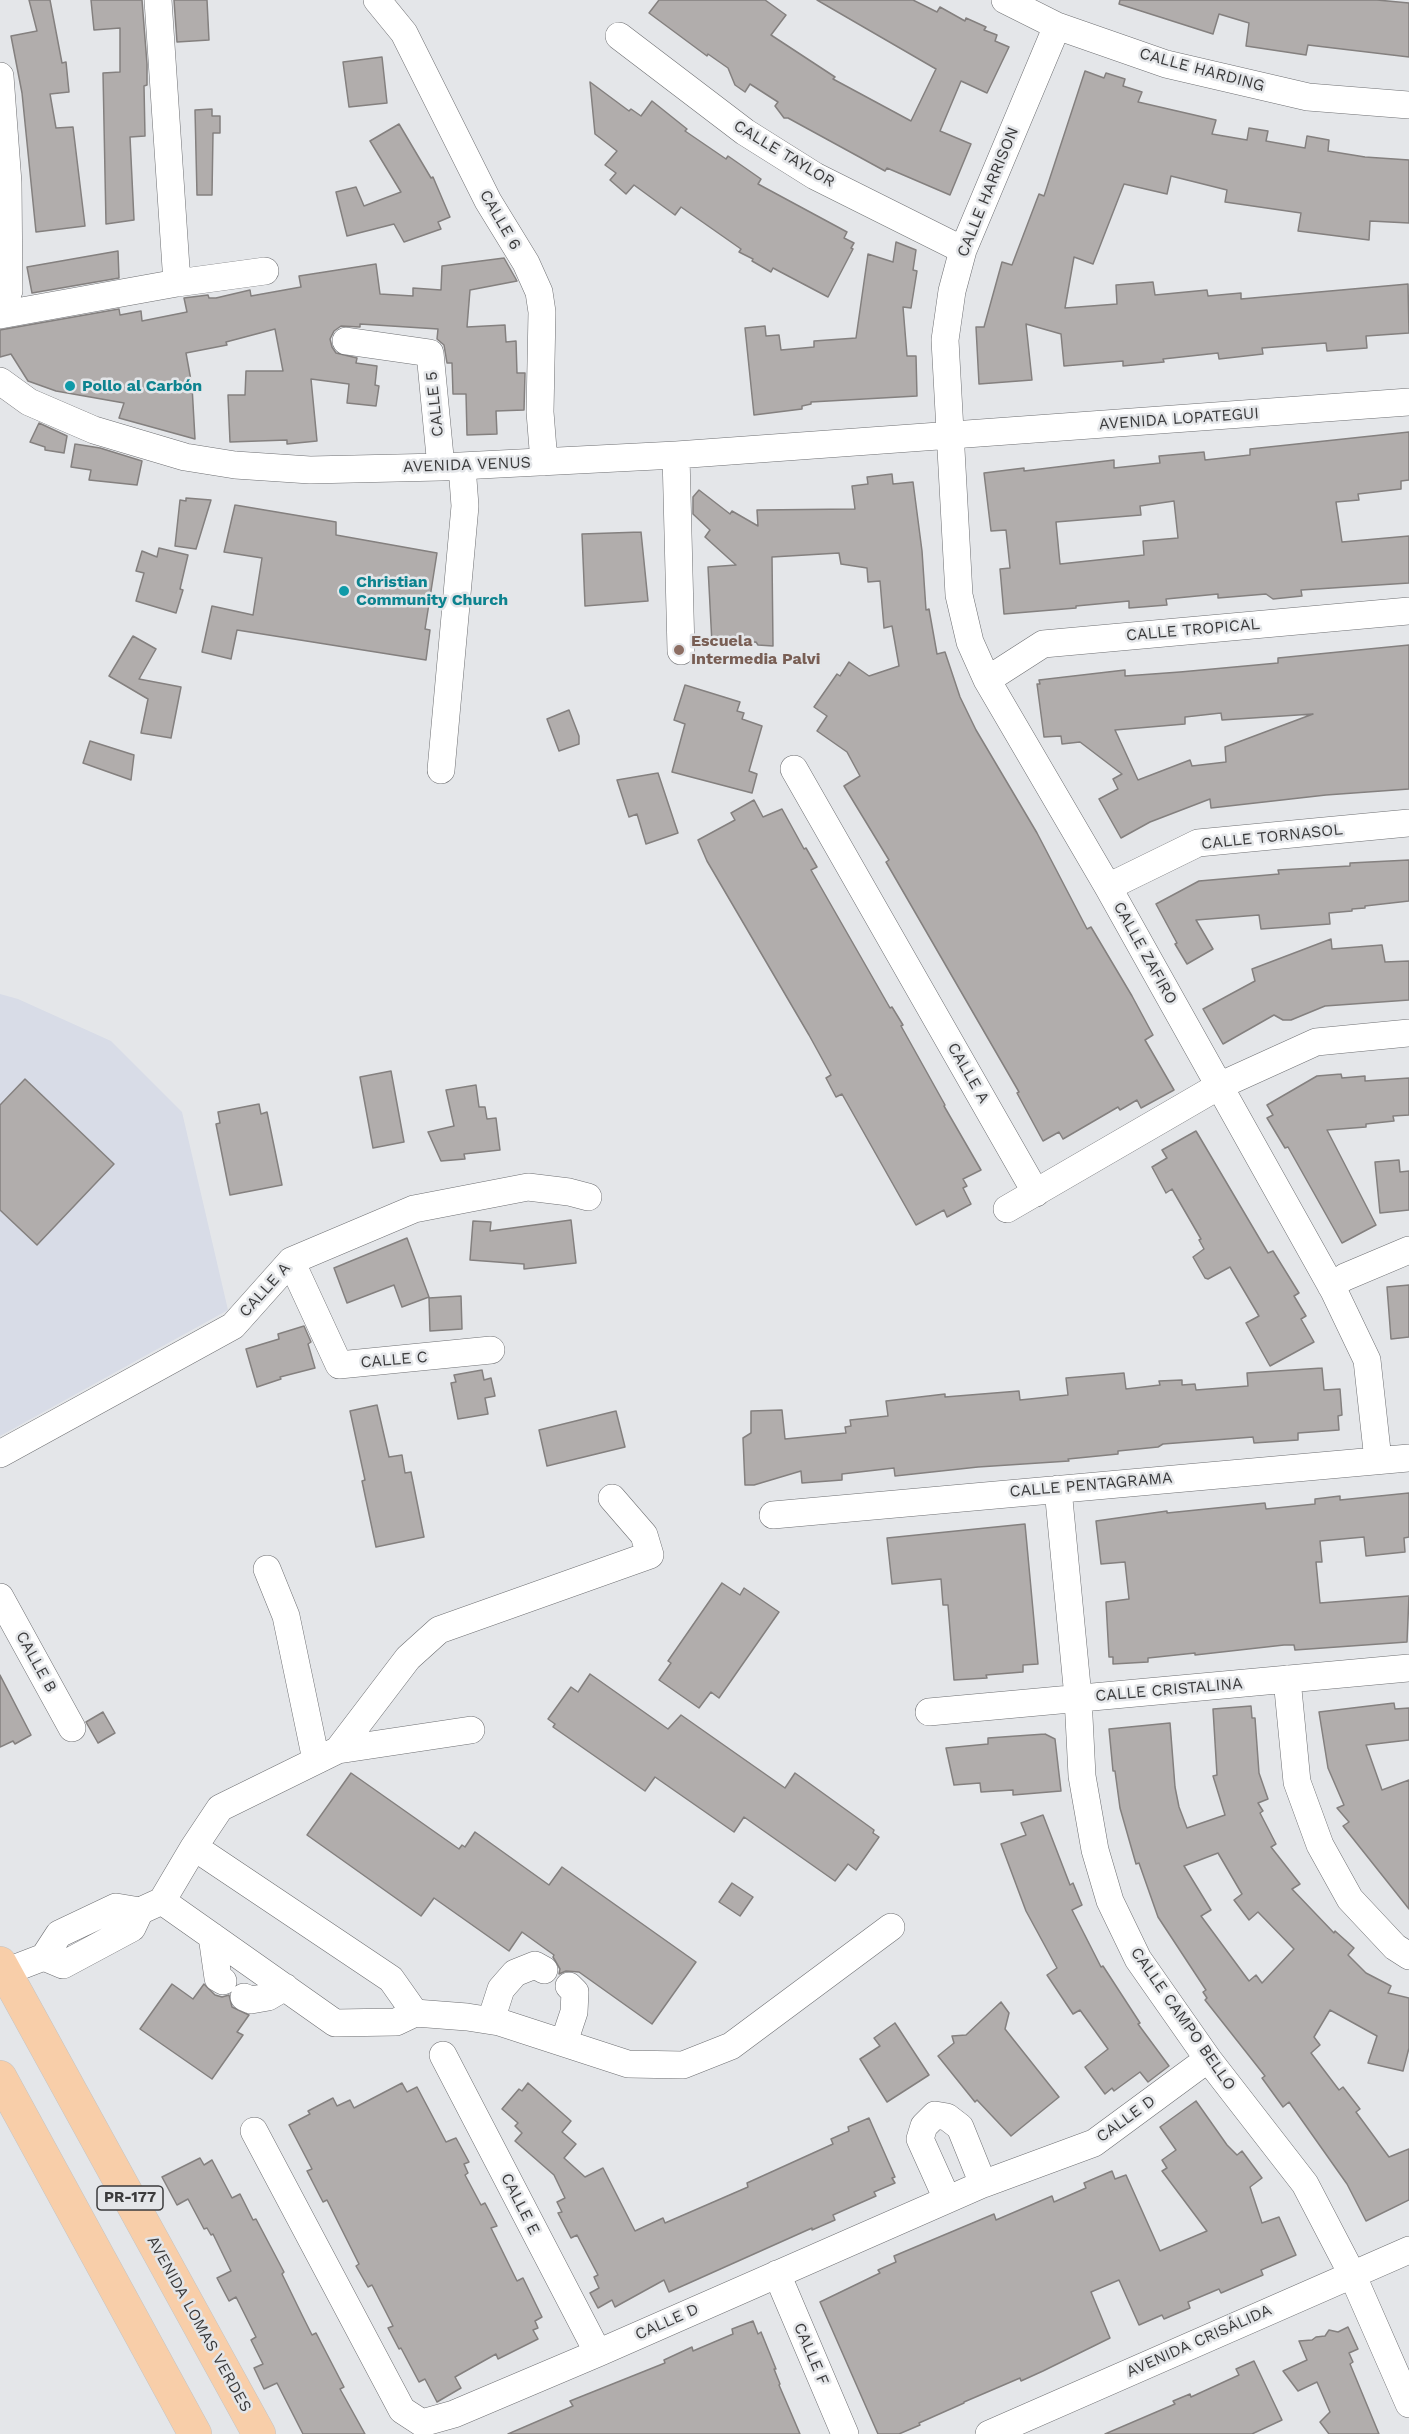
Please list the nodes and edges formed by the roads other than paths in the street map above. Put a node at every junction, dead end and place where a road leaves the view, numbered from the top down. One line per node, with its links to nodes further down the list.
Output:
1 (158, 0): 10 (street)
2 (377, 0): 18 (street, CALLE 6)
3 (1005, 0): 4 (street, CALLE HARDING)
4 (1057, 26): 7 (street, CALLE HARDING); 8 (street, CALLE HARRISON)
5 (620, 36): 8 (street, CALLE TAYLOR)
6 (0, 76): 11 (street)
7 (1409, 105)
8 (963, 250): 16 (street, CALLE HARRISON)
9 (265, 271): 10 (street)
10 (177, 283): 12 (street)
11 (0, 308)
12 (0, 315)
13 (346, 341): 19 (street, CALLE 5)
14 (0, 381): 19 (street, AVENIDA VENUS)
15 (1409, 402): 16 (street, AVENIDA LOPATEGUI)
16 (949, 436): 17 (street, AVENIDA VENUS); 22 (street, CALLE ZAFIRO)
17 (676, 455): 18 (street, AVENIDA VENUS); 21 (street)
18 (544, 462): 19 (street, AVENIDA VENUS)
19 (452, 466): 24 (street)
20 (1409, 611): 22 (street, CALLE TROPICAL)
21 (681, 651)
22 (987, 680): 26 (street, CALLE ZAFIRO)
23 (794, 769): 29 (street, CALLE A)
24 (441, 770)
25 (1409, 822): 26 (street, CALLE TORNASOL)
26 (1108, 887): 28 (street, CALLE ZAFIRO)
27 (1409, 1033): 28 (street)
28 (1219, 1086): 29 (street); 34 (street, CALLE ZAFIRO)
29 (1036, 1193): 31 (street)
30 (588, 1197): 33 (street, CALLE A)
31 (1007, 1209)
32 (1409, 1250): 34 (street)
33 (291, 1261): 35 (street, CALLE C); 36 (street, CALLE A)
34 (1331, 1286): 38 (street, CALLE ZAFIRO)
35 (491, 1350)
36 (0, 1454)
37 (1409, 1458): 38 (street, CALLE PENTAGRAMA)
38 (1378, 1460): 39 (street, CALLE PENTAGRAMA)
39 (1058, 1489): 41 (street, CALLE PENTAGRAMA); 46 (street, CALLE CAMPO BELLO)
40 (612, 1498): 50 (street)
41 (773, 1515)
42 (267, 1569): 50 (street)
43 (0, 1597): 48 (street, CALLE B)
44 (1409, 1668): 45 (street, CALLE CRISTALINA)
45 (1287, 1679): 46 (street, CALLE CRISTALINA); 55 (street)
46 (1078, 1698): 47 (street, CALLE CRISTALINA); 64 (street, CALLE CAMPO BELLO)
47 (929, 1712)
48 (72, 1728)
49 (471, 1730): 50 (street)
50 (327, 1755): 51 (street)
51 (194, 1847): 52 (street); 60 (street)
52 (151, 1906): 54 (street); 56 (street)
53 (891, 1927): 62 (street)
54 (212, 1936): 59 (street); 59 (street)
55 (1409, 1956)
56 (3, 1967): 75 (main road, AVENIDA LOMAS VERDES / PR-177)
57 (544, 1970): 61 (street)
58 (569, 1986): 62 (street)
59 (285, 1987): 60 (street)
60 (415, 2013): 61 (street)
61 (491, 2020): 62 (street)
62 (564, 2042)
63 (443, 2055): 72 (street, CALLE E)
64 (1208, 2059): 67 (street, CALLE D); 71 (street, CALLE CAMPO BELLO)
65 (0, 2078): 74 (main road, PR-177)
66 (254, 2131): 72 (street, CALLE D)
67 (983, 2184): 68 (street, CALLE D); 68 (street)
68 (946, 2199): 70 (street, CALLE D)
69 (1409, 2250): 71 (street, AVENIDA CRISÁLIDA)
70 (777, 2274): 72 (street, CALLE D); 76 (street, CALLE F)
71 (1352, 2274): 73 (street, CALLE CAMPO BELLO); 77 (street, AVENIDA CRISÁLIDA)
72 (598, 2353)
73 (1409, 2404)
74 (195, 2434)
75 (259, 2434)
76 (845, 2434)
77 (989, 2434)

